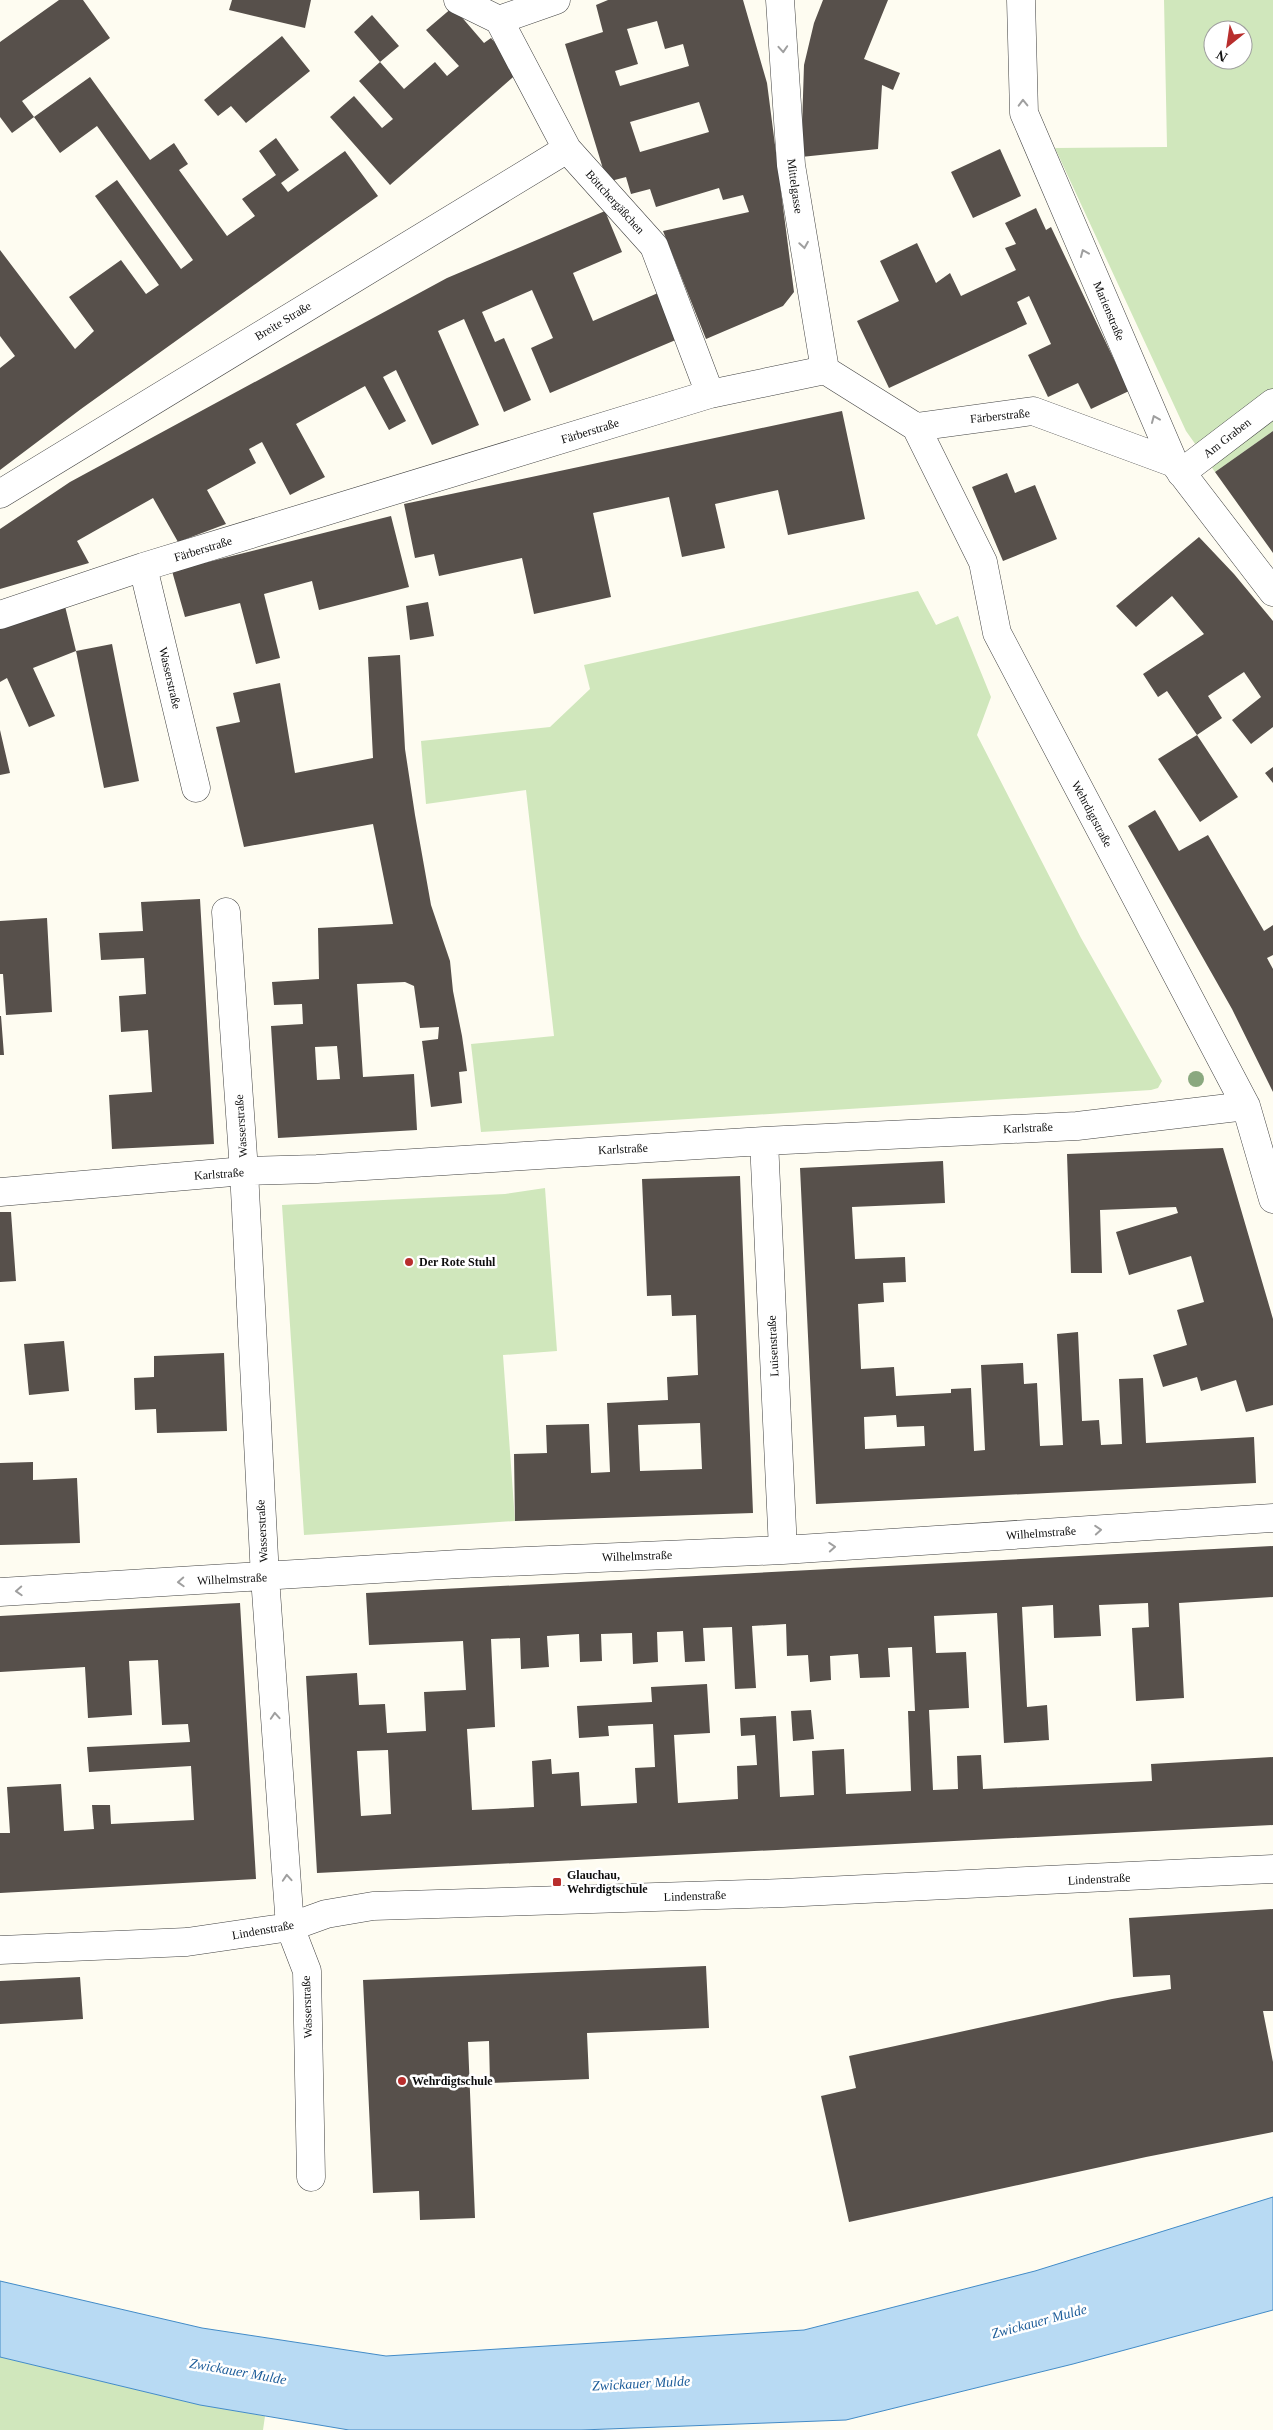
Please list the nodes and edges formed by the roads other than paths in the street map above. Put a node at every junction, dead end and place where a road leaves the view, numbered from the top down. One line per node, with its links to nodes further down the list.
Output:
1 (458, 0): 5 (street)
2 (556, 0): 5 (street)
3 (780, 0): 7 (street, Mittelgasse, one-way to 7)
4 (1021, 0): 11 (street, Marienstraße, one-way to 4)
5 (499, 20): 6 (street, Böttchergäßchen)
6 (567, 149): 8 (street, Böttchergäßchen); 12 (street, Breite Straße)
7 (825, 370): 8 (street, Färberstraße); 10 (street)
8 (710, 394): 13 (street, Färberstraße)
9 (1273, 403): 11 (street, Am Graben)
10 (916, 427): 11 (street, Färberstraße); 18 (street, Wehrdigtstraße)
11 (1178, 468): 14 (street, Marienstraße)
12 (1, 491)
13 (143, 567): 15 (street, Färberstraße); 16 (street, Wasserstraße)
14 (1273, 592)
15 (0, 615)
16 (196, 788)
17 (226, 912): 20 (street, Wasserstraße)
18 (1246, 1106): 19 (street, Karlstraße); 22 (street, Wehrdigtstraße)
19 (764, 1141): 20 (street, Karlstraße); 24 (street, Luisenstraße)
20 (244, 1172): 21 (street, Karlstraße); 25 (street, Wasserstraße)
21 (0, 1192)
22 (1273, 1199)
23 (1273, 1518): 24 (street, Wilhelmstraße, one-way to 23)
24 (783, 1550): 25 (street, Wilhelmstraße)
25 (264, 1577): 26 (street, Wilhelmstraße, one-way to 26); 28 (street, Wasserstraße, one-way to 25)
26 (0, 1592)
27 (1273, 1869): 28 (street, Lindenstraße)
28 (290, 1927): 29 (street, Lindenstraße); 30 (street, Wasserstraße)
29 (0, 1950)
30 (311, 2177)

